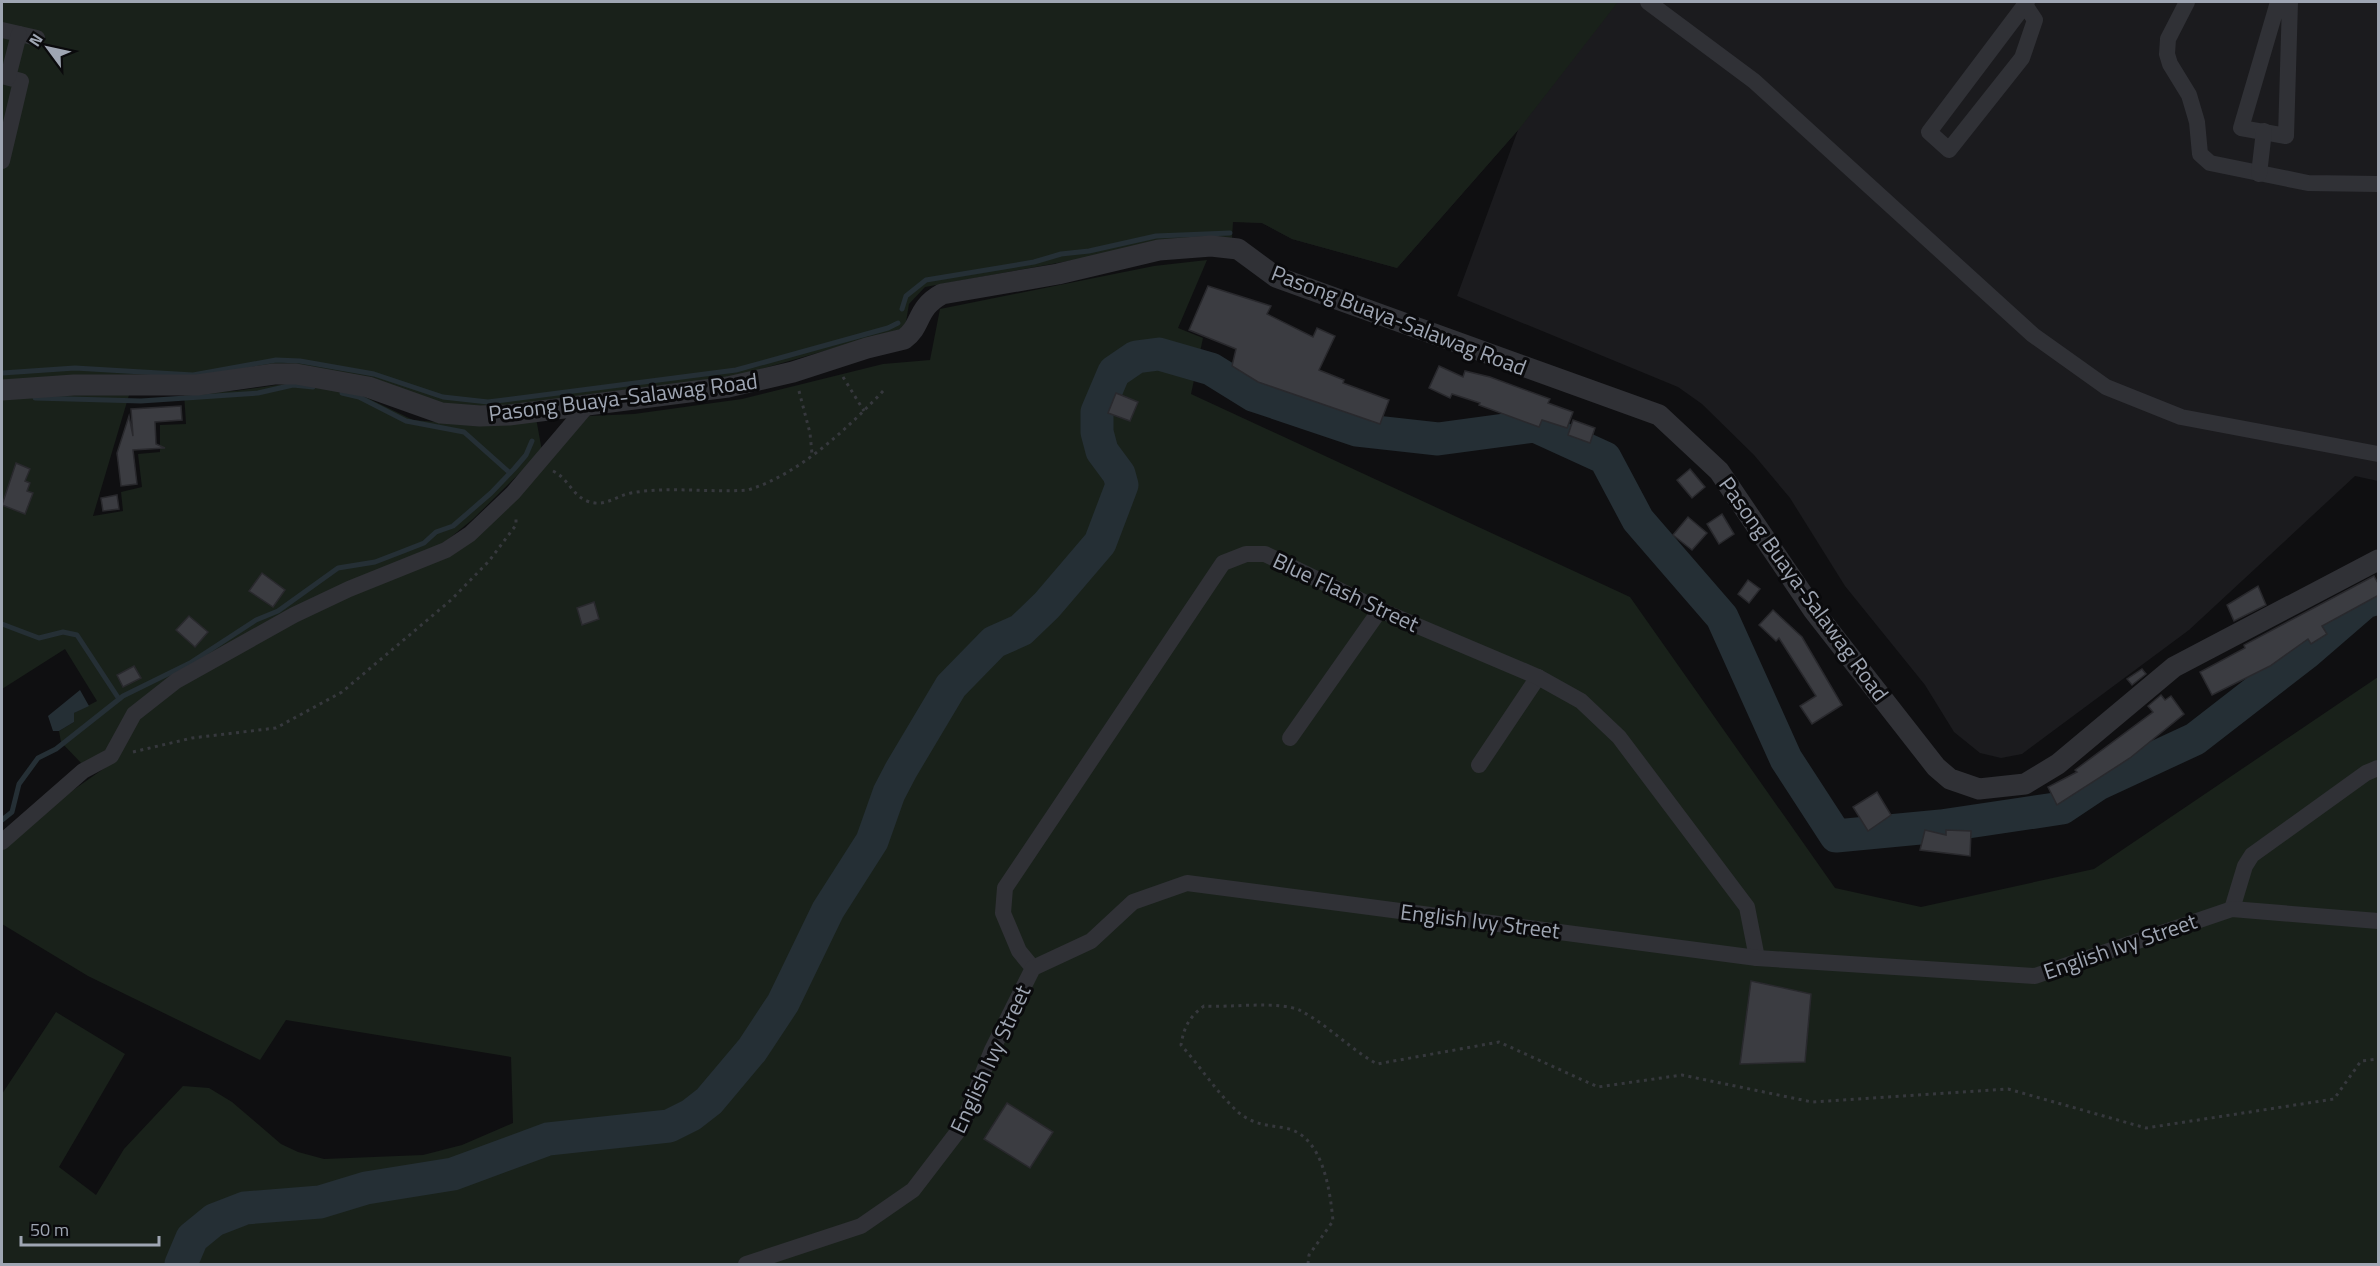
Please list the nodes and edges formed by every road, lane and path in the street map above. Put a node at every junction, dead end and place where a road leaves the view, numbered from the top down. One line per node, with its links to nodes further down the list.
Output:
1 (1648, 2): 21 (street)
2 (2187, 2): 12 (street)
3 (2278, 2): 10 (street)
4 (2290, 2): 10 (street)
5 (2026, 4): 5 (street)
6 (2, 30): 7 (street)
7 (19, 34): 8 (street); 9 (street)
8 (37, 38)
9 (5, 77): 11 (street)
10 (2264, 131): 12 (street)
11 (2, 162)
12 (2259, 174): 13 (street)
13 (2379, 184)
14 (834, 360): 15 (street, Pasong Buaya-Salawag Road); 19 (path); 24 (street, Pasong Buaya-Salawag Road)
15 (793, 372): 18 (street, Pasong Buaya-Salawag Road); 20 (path)
16 (885, 389): 19 (path)
17 (2, 390): 18 (street, Pasong Buaya-Salawag Road)
18 (588, 405): 22 (street)
19 (864, 411): 20 (path)
20 (812, 454): 22 (path)
21 (2379, 454)
22 (536, 466): 23 (street)
23 (513, 493): 28 (street); 28 (path)
24 (2379, 560)
25 (1380, 610): 26 (street, Blue Flash Street); 27 (street); 35 (street, Blue Flash Street)
26 (1538, 677): 29 (street); 34 (street, Blue Flash Street)
27 (1290, 738)
28 (111, 756): 31 (street)
29 (1479, 765)
30 (2379, 768): 32 (street)
31 (2, 842)
32 (2232, 909): 33 (street, English Ivy Street); 34 (street, English Ivy Street)
33 (2379, 921)
34 (1757, 958): 35 (street, English Ivy Street)
35 (1033, 968): 37 (street, English Ivy Street)
36 (2379, 1059): 38 (path)
37 (746, 1264)
38 (1308, 1264)

